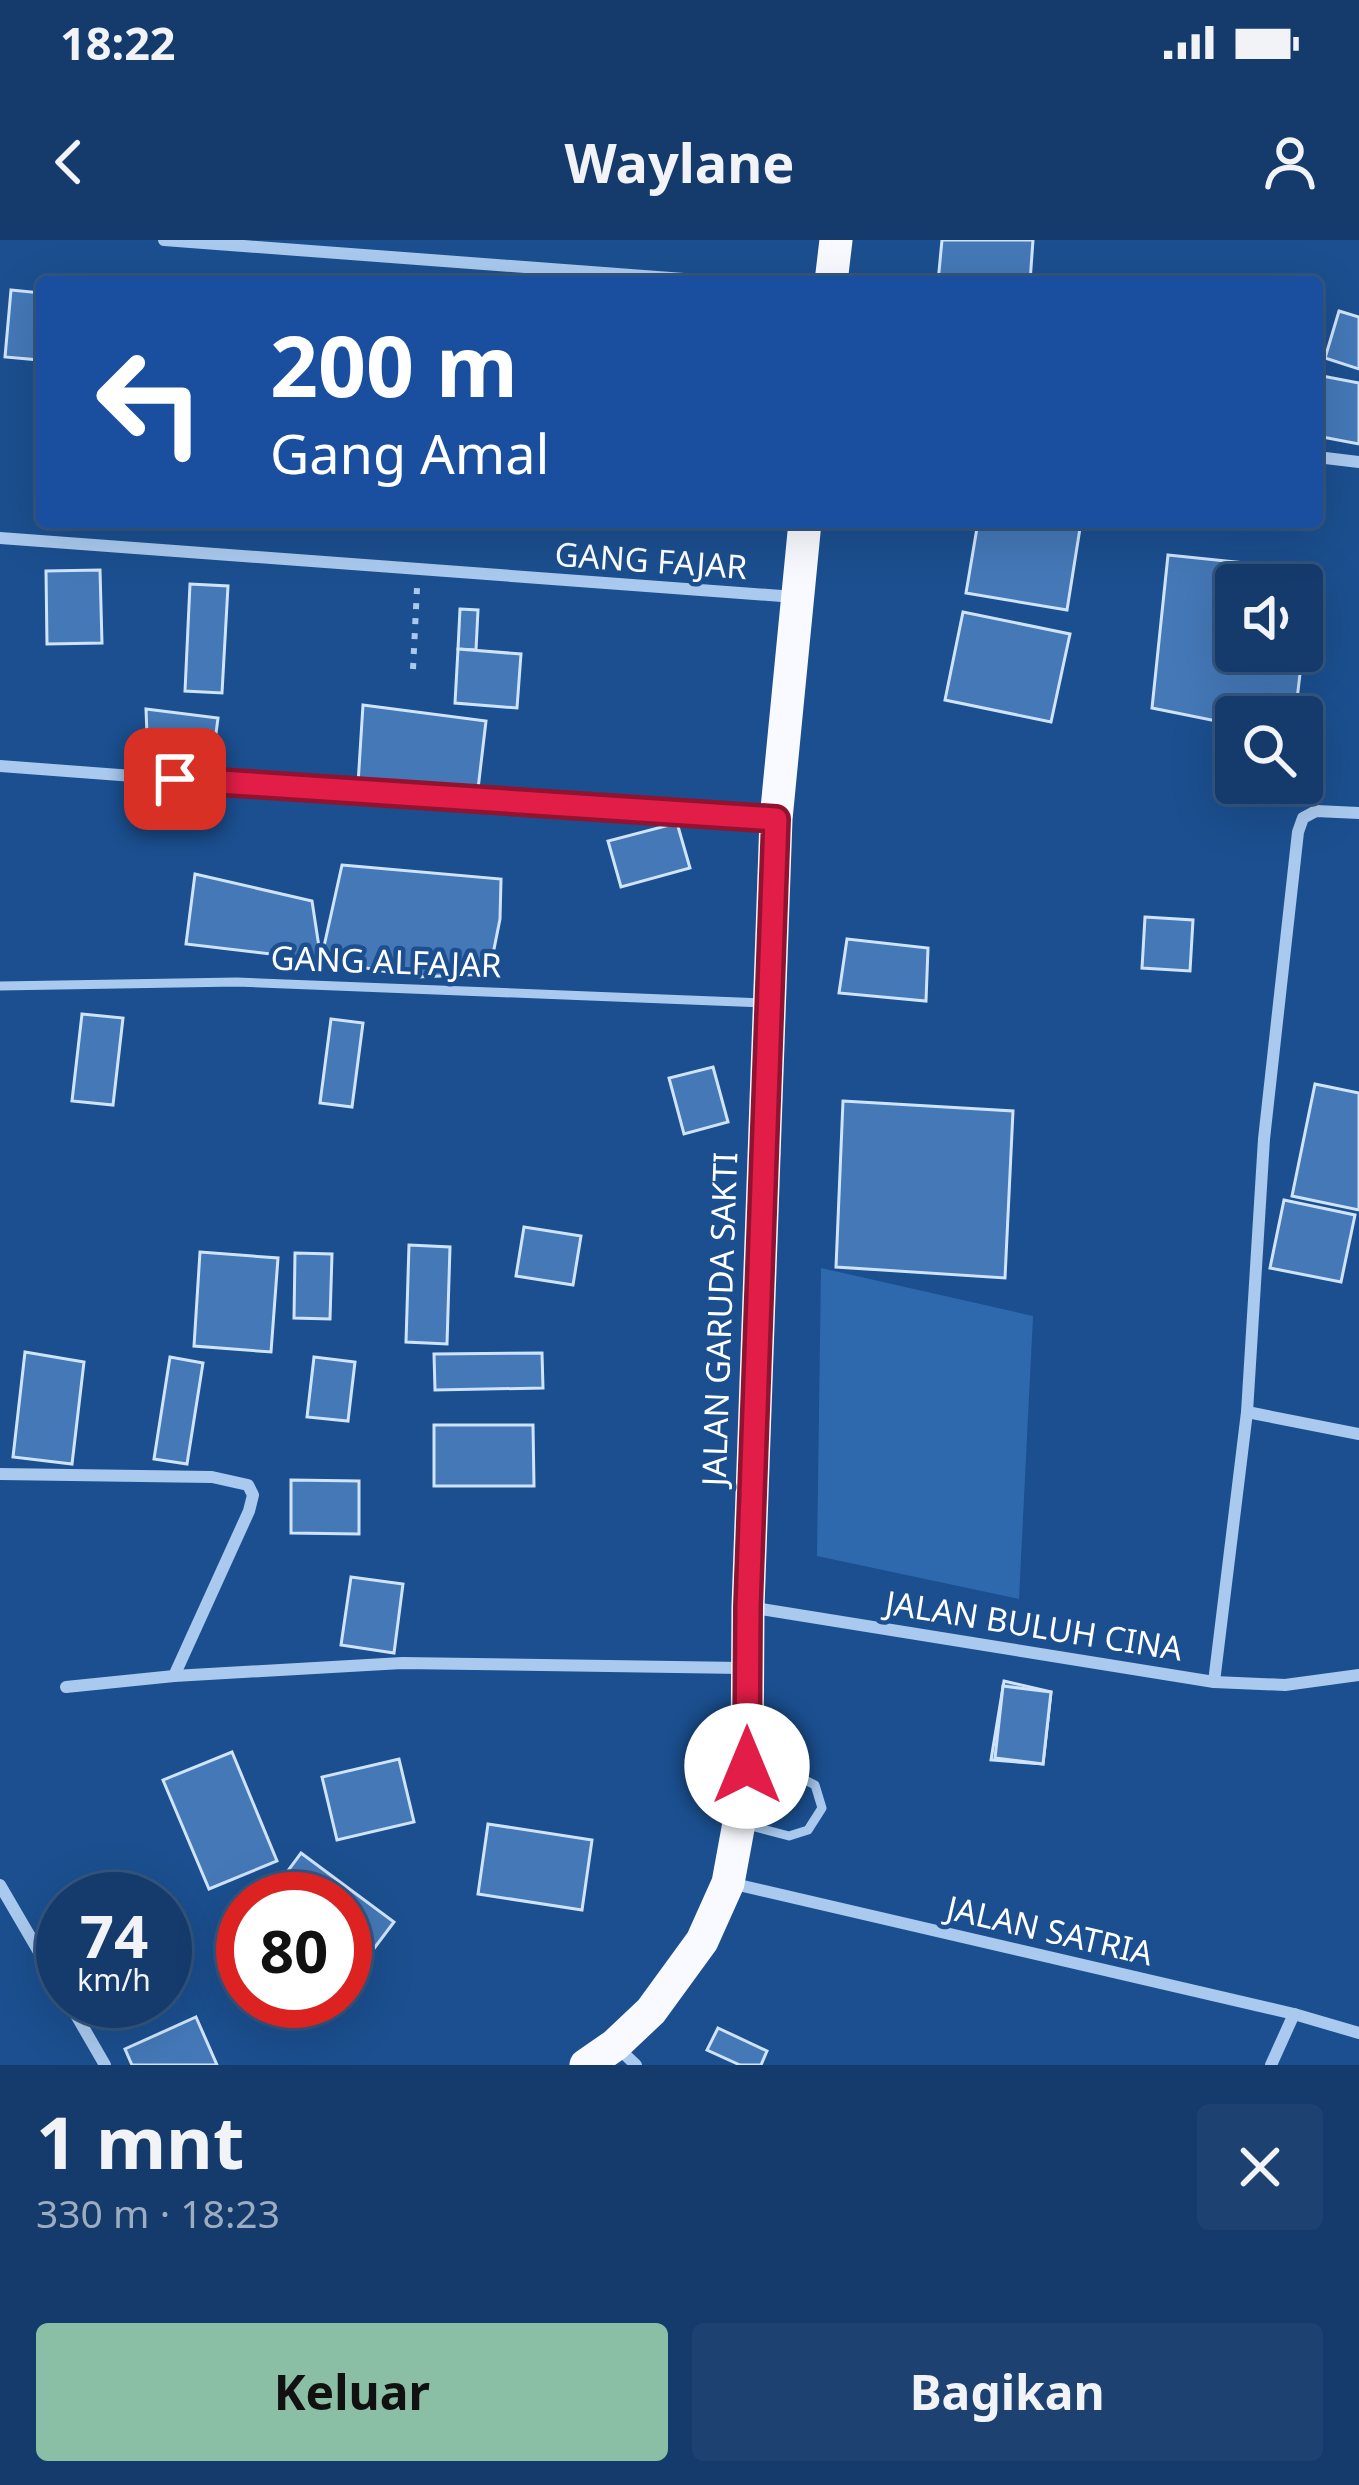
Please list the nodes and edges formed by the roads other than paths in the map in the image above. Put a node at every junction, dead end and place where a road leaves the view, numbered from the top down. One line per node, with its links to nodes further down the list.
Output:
1 (164, 240): 3 (street)
2 (836, 240): 4 (highway)
3 (644, 276)
4 (832, 276)
5 (1323, 458): 6 (street)
6 (1359, 462)
7 (804, 528): 9 (highway, JALAN GARUDA SAKTI)
8 (0, 538): 9 (street, GANG FAJAR)
9 (796, 597): 12 (highway, JALAN GARUDA SAKTI)
10 (0, 766): 12 (street)
11 (1359, 813): 15 (street, JALAN BULUH CINA)
12 (776, 819): 14 (highway, JALAN GARUDA SAKTI)
13 (0, 986): 14 (lane, GANG ALFAJAR)
14 (770, 1004): 18 (highway, JALAN GARUDA SAKTI)
15 (1246, 1412): 16 (street); 22 (street, JALAN BULUH CINA)
16 (1359, 1434)
17 (0, 1474): 21 (street)
18 (748, 1607): 19 (highway, JALAN GARUDA SAKTI); 22 (street, JALAN BULUH CINA)
19 (746, 1668): 21 (street); 24 (highway, JALAN GARUDA SAKTI)
20 (1359, 1675): 22 (street)
21 (173, 1676): 23 (street)
22 (1214, 1682)
23 (66, 1687)
24 (747, 1766): 25 (highway, JALAN GARUDA SAKTI); 25 (lane)
25 (739, 1823): 26 (highway, JALAN GARUDA SAKTI)
26 (728, 1883): 29 (street, JALAN SATRIA); 32 (highway, JALAN GARUDA SAKTI)
27 (0, 1885): 28 (street)
28 (36, 1947)
29 (1294, 2014): 31 (street, JALAN SATRIA); 35 (street)
30 (84, 2028): 33 (street)
31 (1359, 2032)
32 (625, 2055): 34 (highway, JALAN GARUDA SAKTI)
33 (105, 2065)
34 (586, 2065)
35 (1271, 2065)

